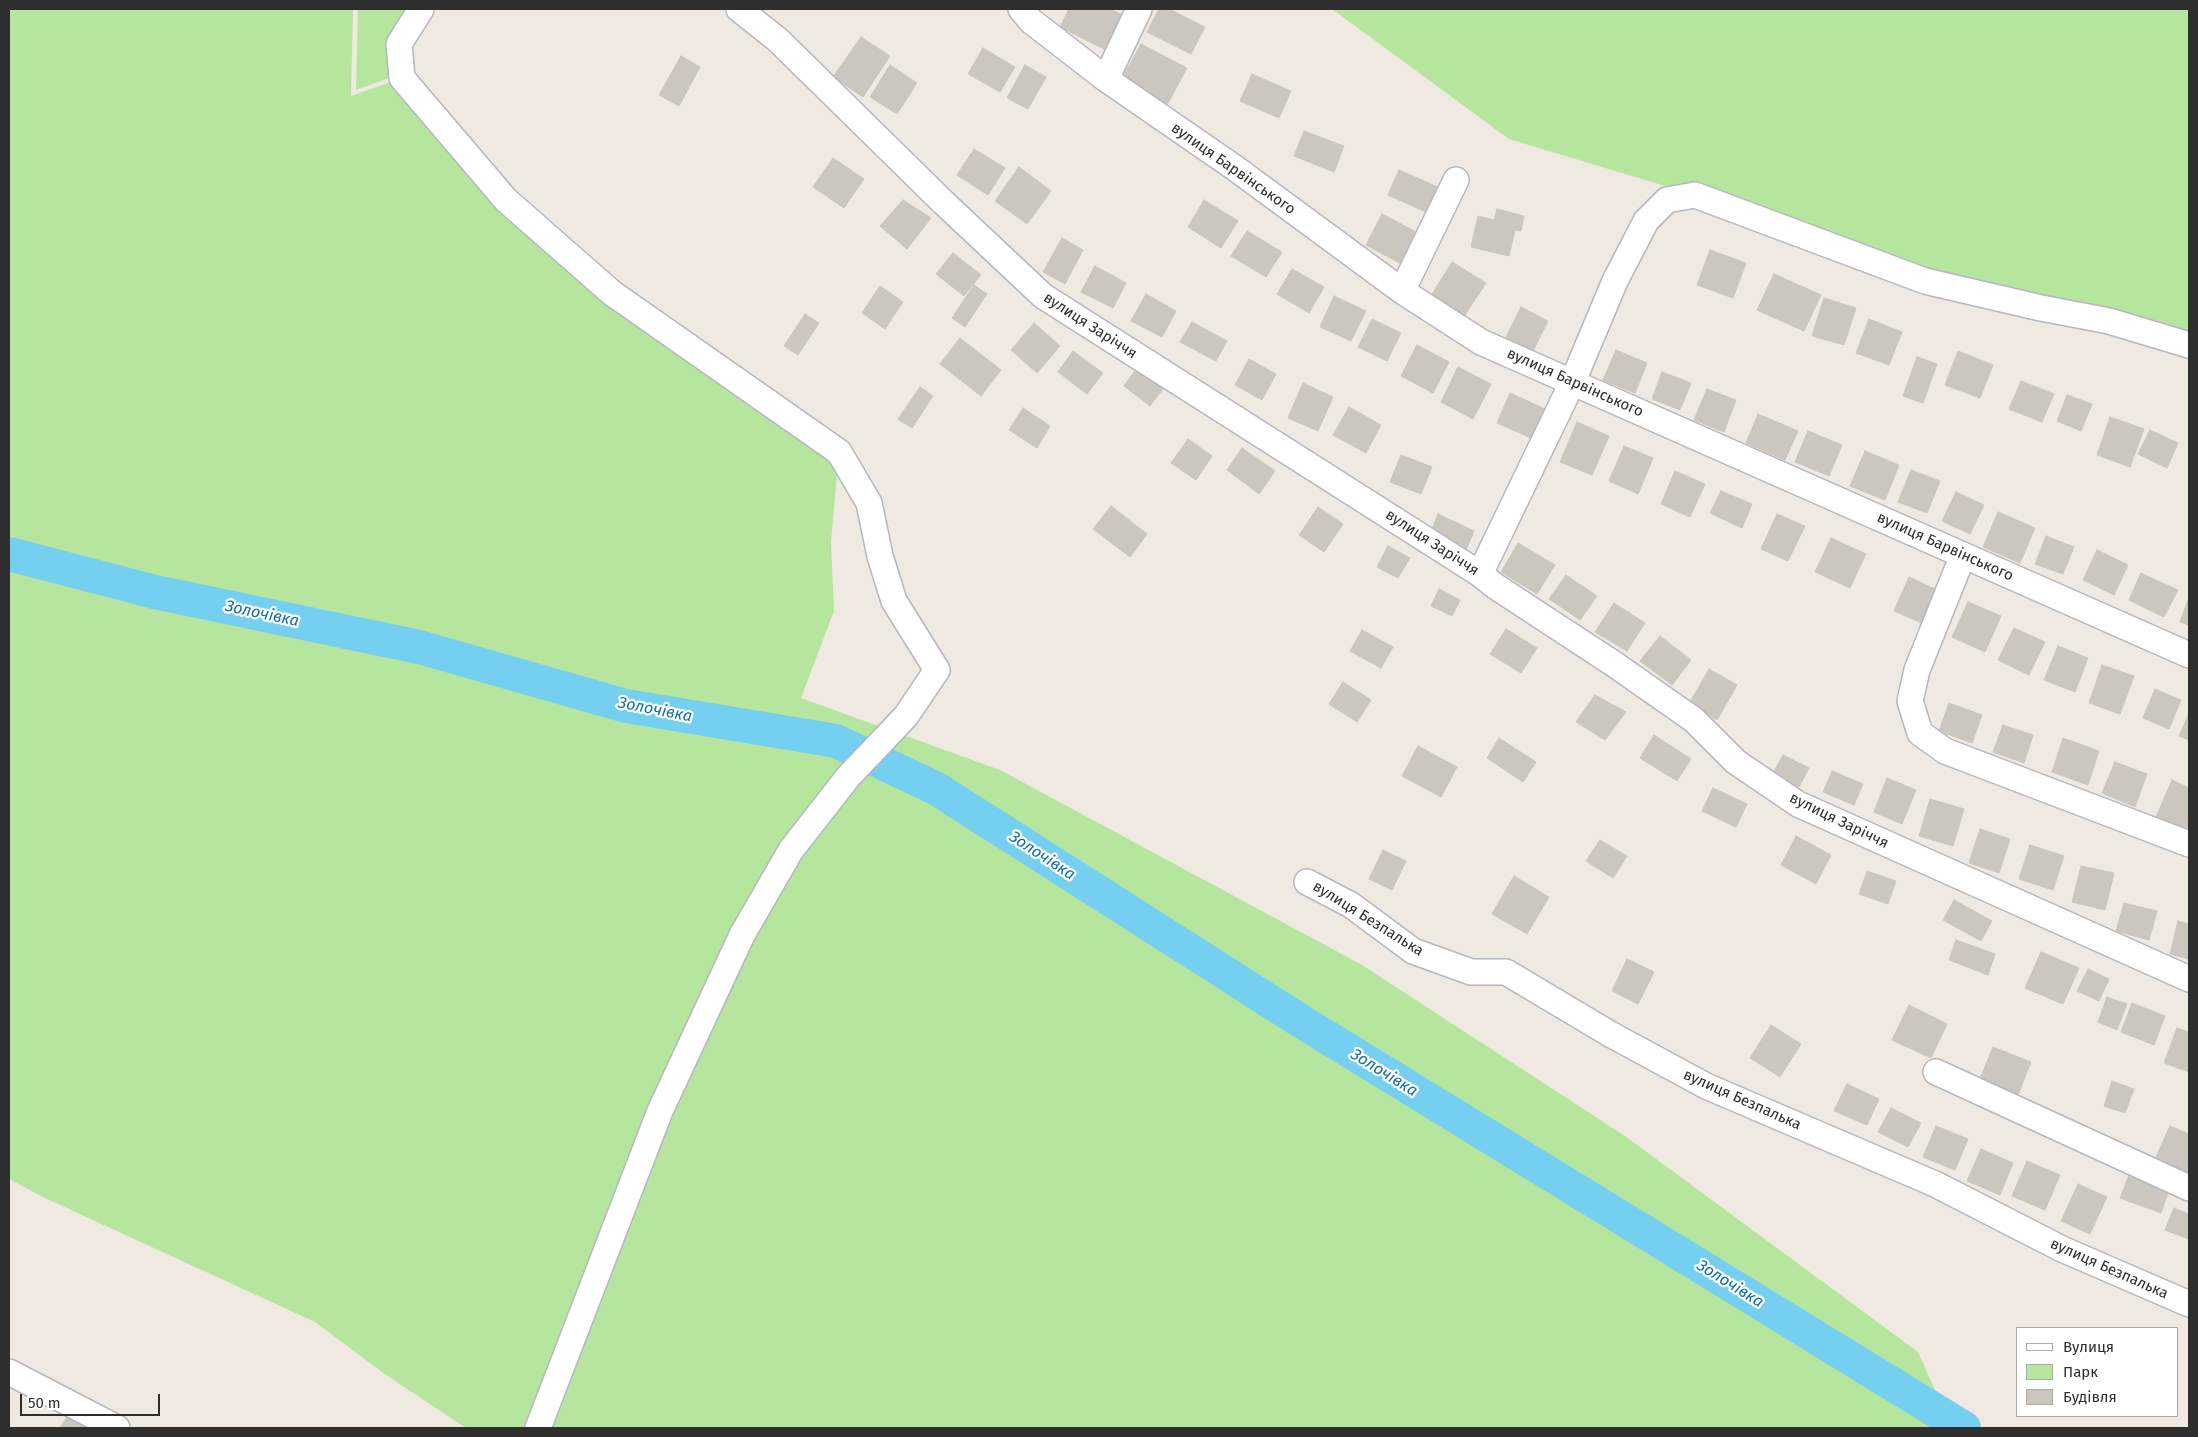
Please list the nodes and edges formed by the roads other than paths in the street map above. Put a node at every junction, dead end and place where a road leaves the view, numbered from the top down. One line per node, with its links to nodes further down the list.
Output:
1 (421, 9): 21 (street)
2 (739, 9): 11 (street, вулиця Заріччя)
3 (1020, 9): 5 (street, вулиця Барвінського)
4 (1139, 9): 5 (street)
5 (1106, 79): 7 (street, вулиця Барвінського)
6 (1456, 180): 7 (street)
7 (1402, 291): 9 (street, вулиця Барвінського)
8 (2189, 345): 9 (street)
9 (1573, 381): 10 (street, вулиця Барвінського); 11 (street)
10 (1963, 555): 12 (street, вулиця Барвінського); 13 (street)
11 (1480, 574): 15 (street, вулиця Заріччя)
12 (2189, 655)
13 (2189, 844)
14 (1307, 882): 18 (street, вулиця Безпалька)
15 (2189, 979)
16 (1936, 1072): 17 (street)
17 (2189, 1188)
18 (2189, 1304)
19 (9, 1372): 20 (street)
20 (117, 1428)
21 (538, 1428)

